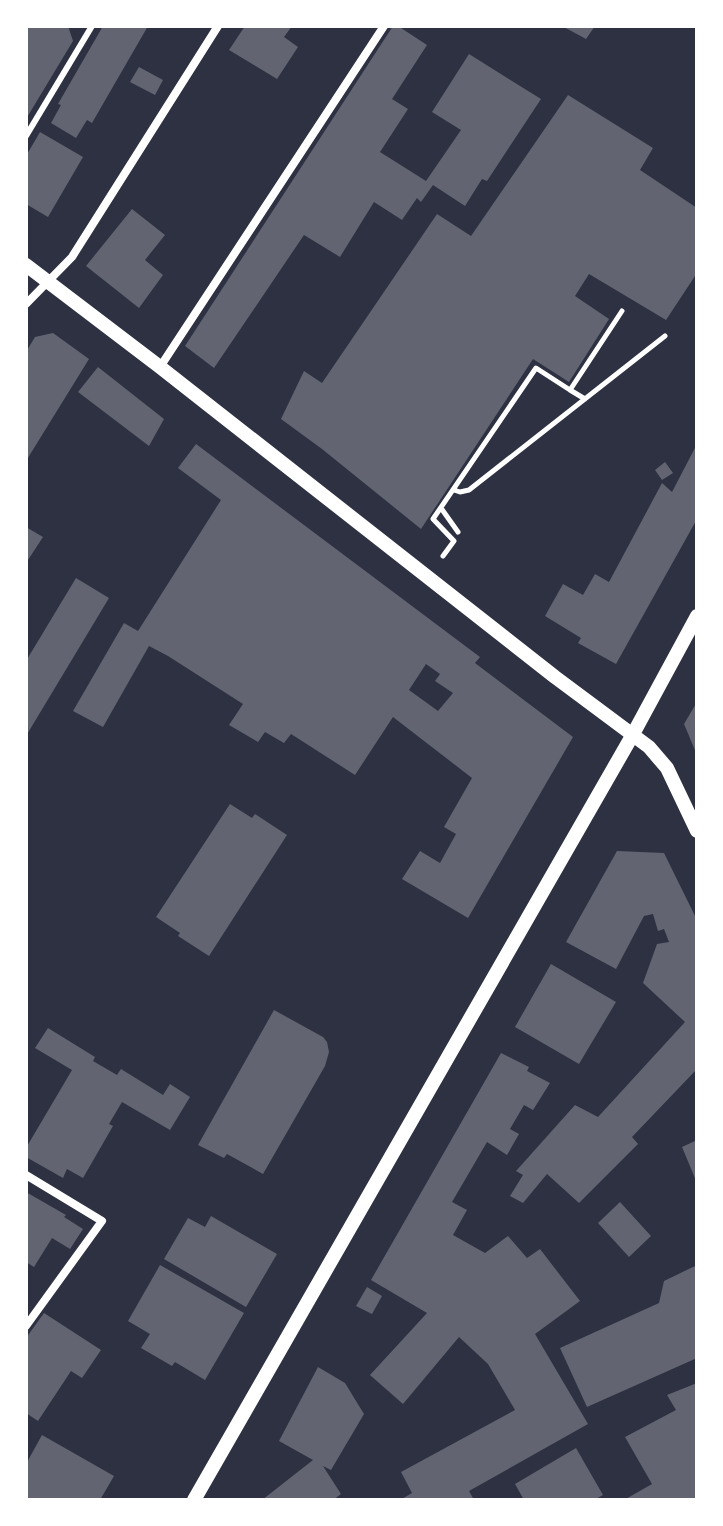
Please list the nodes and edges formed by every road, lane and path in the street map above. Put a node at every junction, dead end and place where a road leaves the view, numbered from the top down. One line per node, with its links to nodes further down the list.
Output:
1 (92, 26): 4 (lane)
2 (218, 26): 6 (street)
3 (384, 26): 10 (street)
4 (26, 136)
5 (26, 265): 6 (street)
6 (48, 282): 7 (street); 10 (street)
7 (26, 304)
8 (622, 311): 11 (path)
9 (665, 336): 12 (path)
10 (160, 367): 18 (street)
11 (570, 390): 12 (path); 13 (path)
12 (585, 399): 13 (path)
13 (454, 490): 14 (path)
14 (441, 508): 15 (path); 16 (path)
15 (458, 532)
16 (443, 556)
17 (697, 616): 18 (street)
18 (632, 736): 19 (street); 22 (street)
19 (697, 831)
20 (26, 1175): 21 (street)
21 (26, 1326)
22 (194, 1500)

